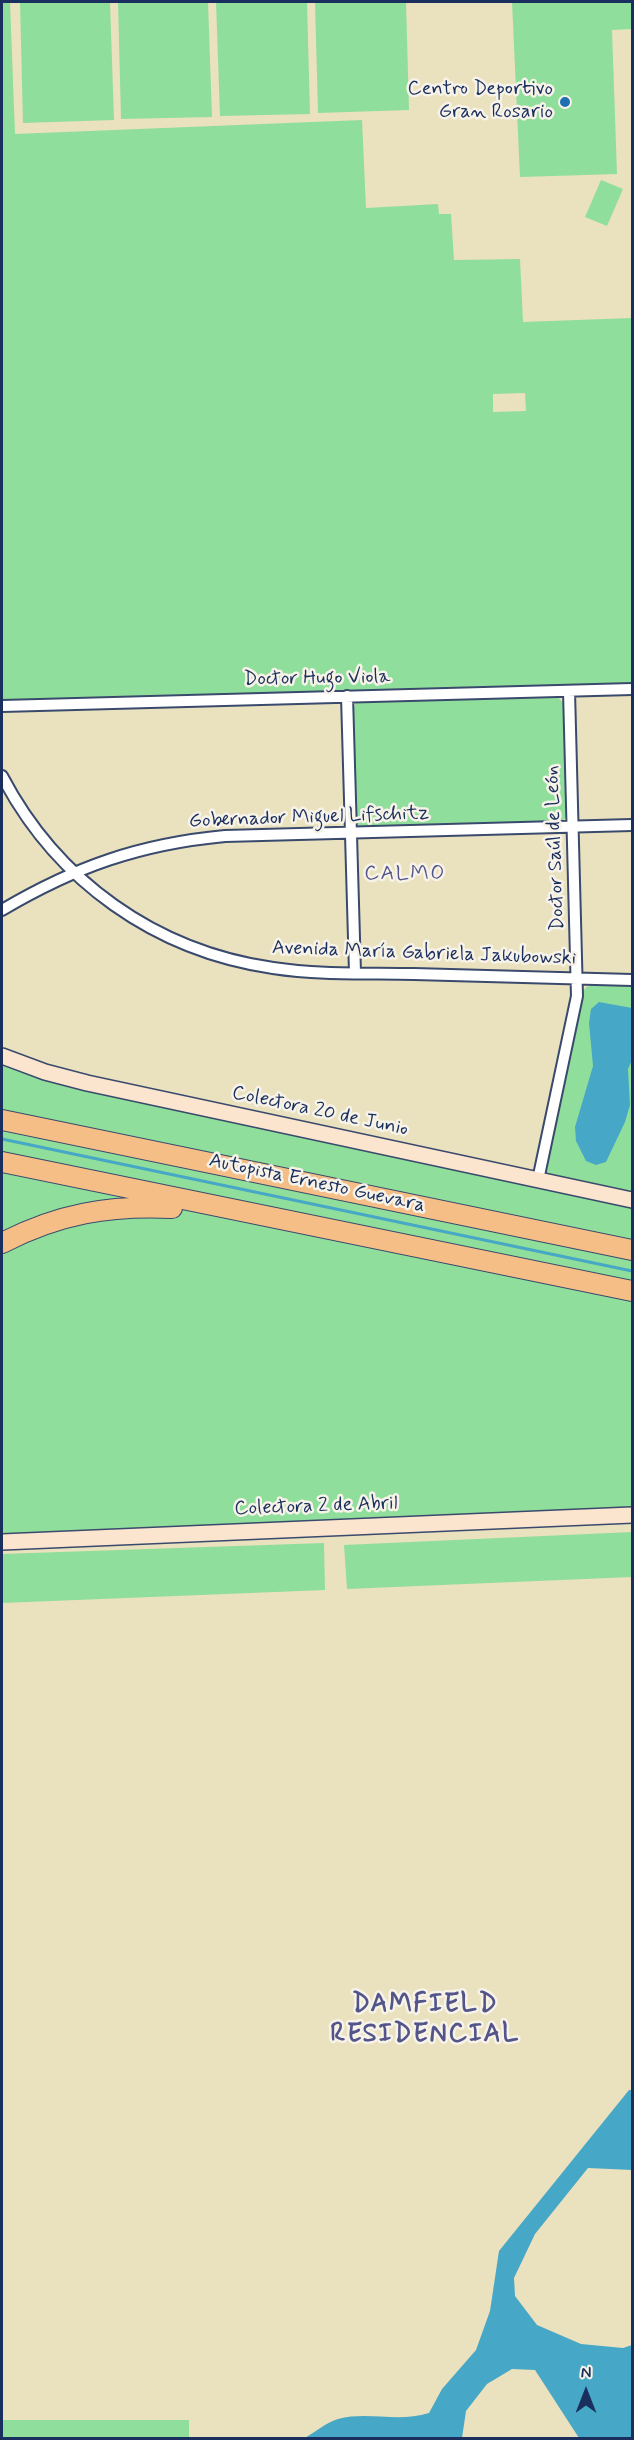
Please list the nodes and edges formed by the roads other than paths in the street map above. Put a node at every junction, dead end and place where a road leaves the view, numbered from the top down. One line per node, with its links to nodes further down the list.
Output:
1 (633, 689): 2 (street, Doctor Hugo Viola)
2 (569, 691): 3 (street, Doctor Hugo Viola); 7 (street, Doctor Saúl de León)
3 (347, 696): 4 (street, Doctor Hugo Viola); 8 (street)
4 (2, 706)
5 (2, 776): 9 (street, Avenida María Gabriela Jakubowski)
6 (633, 825): 7 (street, Gobernador Miguel Lifschitz)
7 (573, 826): 8 (street, Gobernador Miguel Lifschitz); 12 (street, Doctor Saúl de León)
8 (351, 833): 9 (street, Gobernador Miguel Lifschitz); 11 (street)
9 (74, 873): 10 (street, Gobernador Miguel Lifschitz); 11 (street, Avenida María Gabriela Jakubowski)
10 (2, 910)
11 (355, 973): 12 (street, Avenida María Gabriela Jakubowski)
12 (577, 978): 13 (street, Avenida María Gabriela Jakubowski); 19 (street, Doctor Saúl de León)
13 (633, 980)
14 (2, 1056): 19 (main road, Colectora 20 de Junio)
15 (2, 1111): 17 (highway)
16 (2, 1120): 17 (highway, Autopista Ernesto Guevara)
17 (70, 1134): 23 (highway, Autopista Ernesto Guevara)
18 (2, 1162): 21 (highway, Autopista Ernesto Guevara)
19 (538, 1180): 20 (main road, Colectora 20 de Junio)
20 (633, 1200)
21 (219, 1208): 22 (highway); 24 (highway, Autopista Ernesto Guevara)
22 (2, 1243)
23 (633, 1250)
24 (633, 1290)
25 (633, 1515): 26 (main road, Colectora 2 de Abril)
26 (2, 1542)

